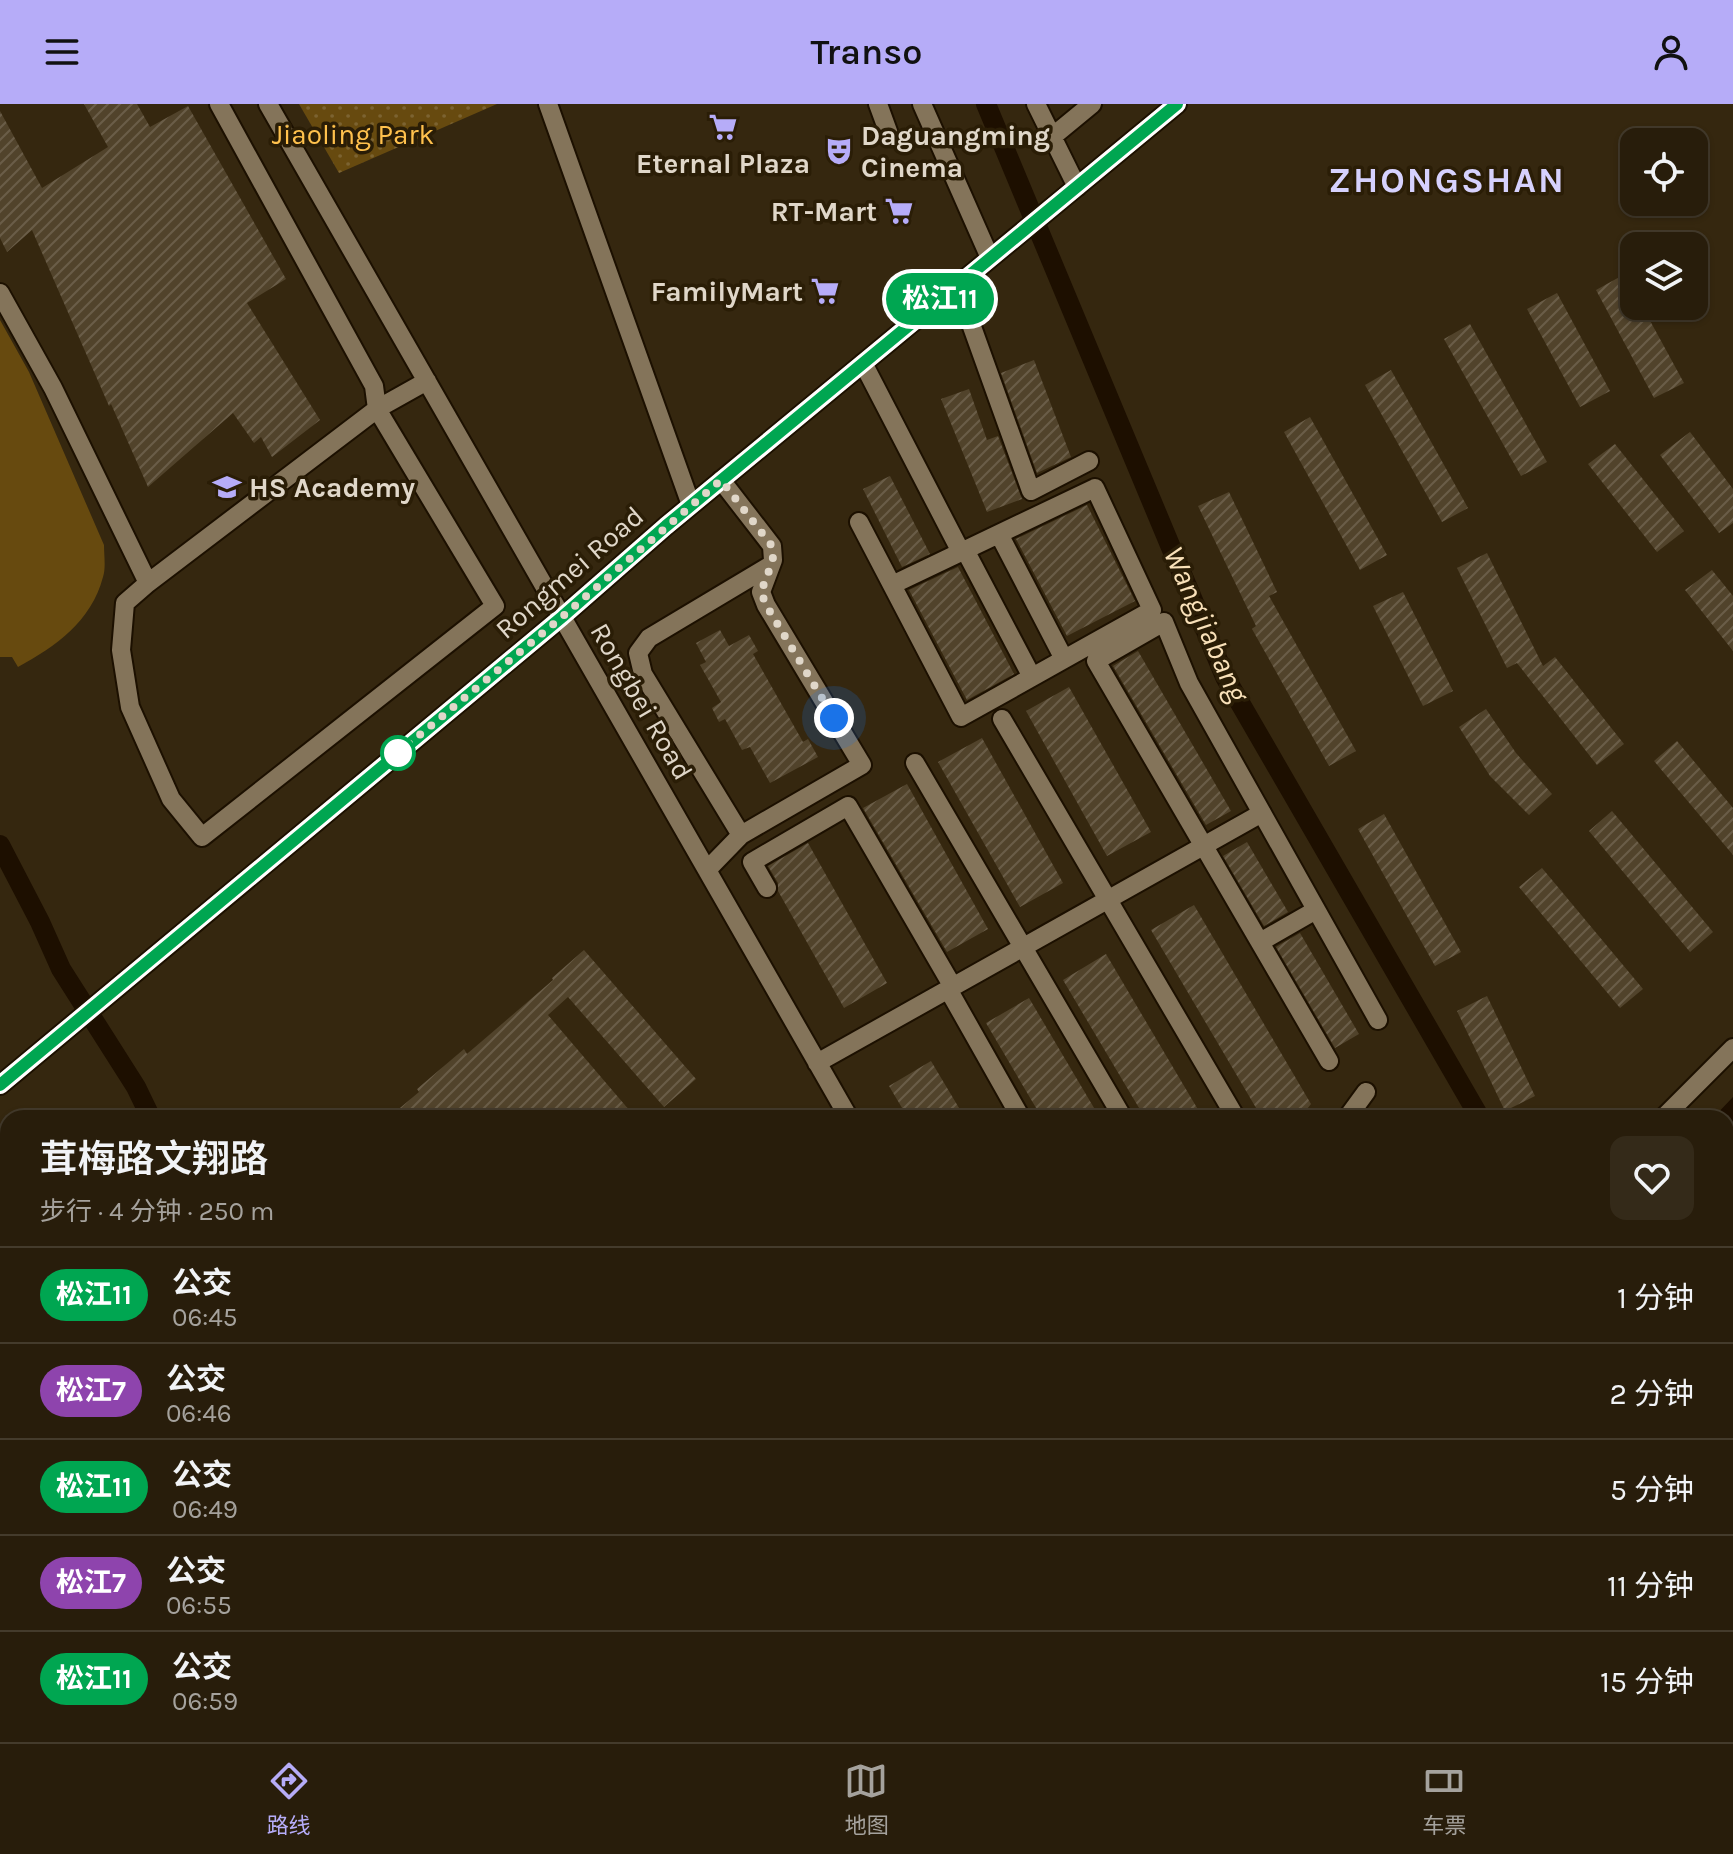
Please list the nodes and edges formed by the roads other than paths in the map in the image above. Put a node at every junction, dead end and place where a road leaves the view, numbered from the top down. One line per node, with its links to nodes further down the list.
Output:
1 (219, 104): 17 (street)
2 (268, 104): 16 (street, Rongbei Road)
3 (548, 104): 20 (street)
4 (878, 104): 9 (street)
5 (922, 104): 12 (street)
6 (1036, 104): 10 (street)
7 (1092, 104): 10 (street)
8 (1177, 104): 11 (street, Rongmei Road)
9 (889, 134)
10 (1052, 137): 11 (street)
11 (1072, 191): 12 (street, Rongmei Road)
12 (990, 258): 13 (street, Rongmei Road)
13 (957, 285): 15 (street, Rongmei Road); 18 (street)
14 (0, 293): 25 (street)
15 (863, 363): 19 (street, Rongmei Road); 23 (street)
16 (427, 381): 17 (street); 27 (street, Rongbei Road)
17 (377, 409): 25 (street); 25 (street)
18 (1089, 461)
19 (721, 480): 20 (street, Rongmei Road); 24 (street)
20 (691, 505): 27 (street, Rongmei Road)
21 (859, 522): 26 (street)
22 (999, 534): 23 (street); 28 (street); 28 (street)
23 (963, 551): 26 (street); 29 (street)
24 (771, 565): 33 (street); 33 (street)
25 (148, 583)
26 (892, 585): 29 (street)
27 (562, 617): 35 (street, Rongbei Road); 46 (street, Rongmei Road)
28 (1064, 659): 29 (street)
29 (1032, 677)
30 (1002, 719): 37 (street)
31 (915, 763): 40 (street)
32 (1262, 813): 34 (street); 34 (street); 38 (street)
33 (741, 835): 35 (street)
34 (1204, 845): 37 (street); 39 (street)
35 (707, 870): 45 (street, Rongbei Road)
36 (767, 888): 41 (street)
37 (1108, 899): 40 (street); 51 (street)
38 (1316, 910): 39 (street); 42 (street)
39 (1260, 942): 44 (street)
40 (1023, 947): 41 (street); 50 (street)
41 (950, 988): 45 (street); 49 (street)
42 (1378, 1020)
43 (1733, 1048): 53 (street)
44 (1329, 1061)
45 (817, 1063): 48 (street, Rongbei Road)
46 (0, 1085)
47 (1366, 1092): 52 (street)
48 (844, 1110)
49 (1017, 1110)
50 (1118, 1110)
51 (1231, 1110)
52 (1353, 1110)
53 (1671, 1110)

